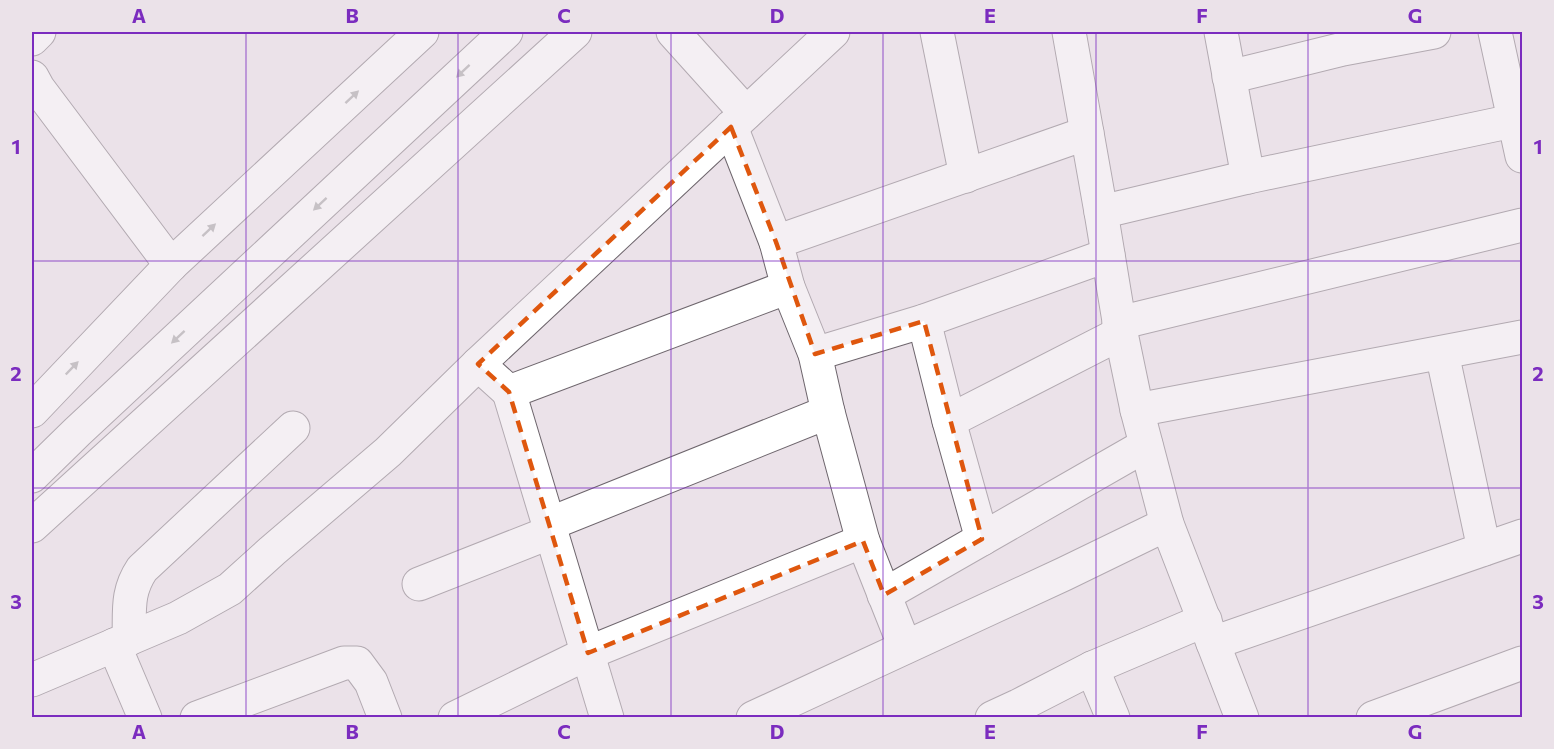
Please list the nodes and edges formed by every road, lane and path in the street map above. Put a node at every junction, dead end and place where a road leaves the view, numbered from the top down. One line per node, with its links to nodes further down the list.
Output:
1 (39, 32): 12 (street)
2 (422, 32): 26 (street, one-way to 2)
3 (506, 32): 41 (street, one-way to 41)
4 (575, 32): 43 (street)
5 (673, 32): 16 (street)
6 (833, 32): 16 (street)
7 (937, 32): 20 (street)
8 (1069, 32): 18 (street)
9 (1221, 32): 15 (street)
10 (1434, 32): 13 (street)
11 (1495, 32): 17 (street)
12 (32, 39)
13 (1342, 40): 15 (street)
14 (32, 77): 26 (street)
15 (1229, 77): 21 (street)
16 (739, 120): 24 (street); 33 (street)
17 (1518, 120): 19 (street); 21 (street)
18 (1087, 133): 20 (street); 22 (street)
19 (1522, 156)
20 (966, 176): 24 (street)
21 (1248, 177): 22 (street)
22 (1101, 212): 25 (street)
23 (1522, 225): 29 (street)
24 (776, 242): 27 (street)
25 (1108, 255): 28 (street); 29 (street)
26 (171, 265): 36 (street, one-way to 26)
27 (788, 287): 32 (street); 34 (street)
28 (924, 321): 32 (street); 38 (street)
29 (1120, 328): 35 (street); 38 (street)
30 (1522, 338): 31 (street)
31 (1442, 353): 35 (street); 48 (street)
32 (815, 354): 37 (street)
33 (478, 364): 34 (street); 52 (street)
34 (509, 392): 44 (street)
35 (1137, 410): 40 (street)
36 (32, 411)
37 (828, 412): 44 (street); 47 (street)
38 (950, 421): 46 (street)
39 (293, 428): 52 (street)
40 (1146, 444): 42 (street); 46 (street)
41 (32, 476)
42 (1167, 524): 51 (street); 53 (street)
43 (32, 526)
44 (550, 528): 49 (street); 54 (street)
45 (1522, 536): 48 (street)
46 (982, 539): 50 (street)
47 (863, 541): 50 (street); 54 (street)
48 (1484, 549): 51 (street)
49 (419, 584)
50 (884, 595): 53 (street)
51 (1209, 632): 56 (street); 66 (street)
52 (122, 642): 57 (street); 59 (street)
53 (905, 647): 64 (street)
54 (588, 652): 62 (street); 63 (street)
55 (1522, 663): 67 (street)
56 (1092, 668): 58 (street); 65 (street)
57 (32, 680)
58 (1011, 714)
59 (145, 717)
60 (197, 717): 61 (street)
61 (385, 717)
62 (455, 717)
63 (607, 717)
64 (754, 717)
65 (1113, 717)
66 (1242, 717)
67 (1372, 717)

